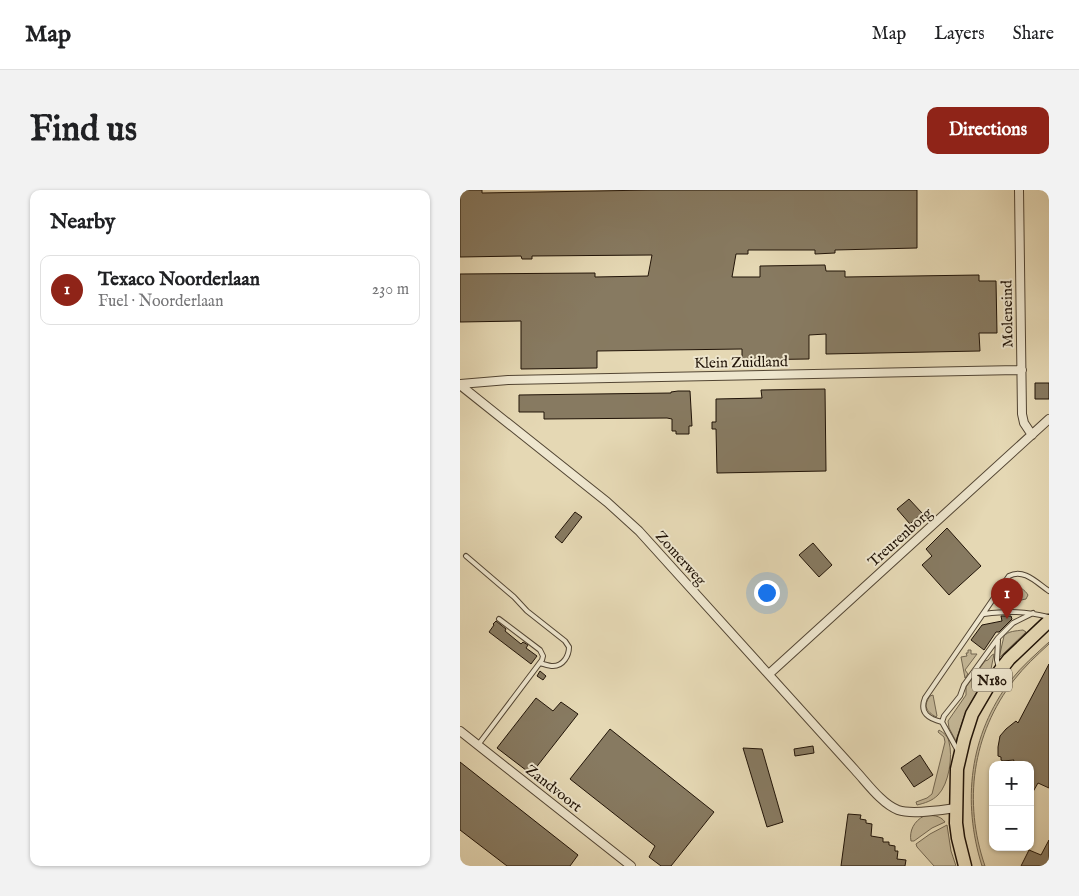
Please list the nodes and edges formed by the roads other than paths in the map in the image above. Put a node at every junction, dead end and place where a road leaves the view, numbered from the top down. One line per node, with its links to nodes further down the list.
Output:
1 (1019, 190): 2 (street, Moleneind)
2 (1022, 370): 3 (street, Klein Zuidland); 5 (street, Moleneind)
3 (460, 385): 15 (street, Zomerweg)
4 (1049, 419): 5 (street, Treurenborg)
5 (1032, 435): 15 (street, Treurenborg)
6 (466, 556): 13 (lane)
7 (1049, 592): 9 (lane)
8 (1033, 613): 9 (lane); 11 (lane); 12 (lane)
9 (984, 614): 16 (lane)
10 (499, 619): 13 (lane)
11 (1049, 619): 14 (main road, N180)
12 (998, 638): 14 (lane); 16 (lane)
13 (540, 663): 18 (lane)
14 (1000, 671): 19 (main road, N180)
15 (769, 674): 20 (street, Zomerweg)
16 (942, 722): 19 (lane)
17 (460, 731): 18 (street, Zandvoort)
18 (478, 745): 21 (street, Zandvoort)
19 (960, 755): 20 (main road, N180)
20 (956, 808): 22 (main road, N180)
21 (631, 866)
22 (965, 866)

